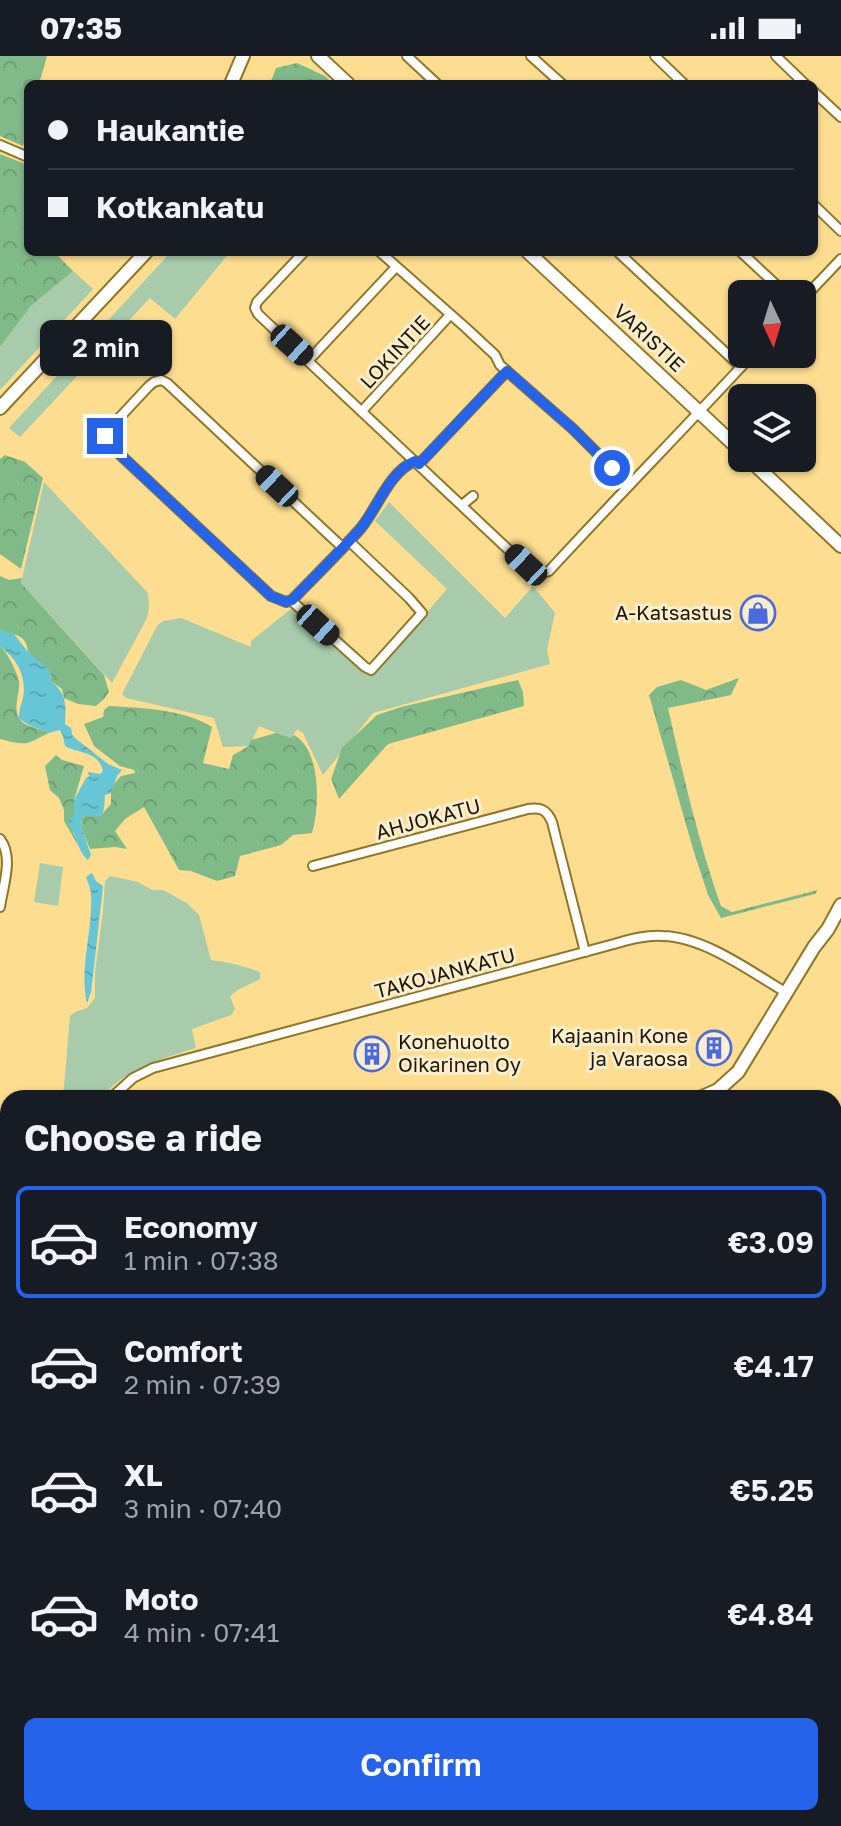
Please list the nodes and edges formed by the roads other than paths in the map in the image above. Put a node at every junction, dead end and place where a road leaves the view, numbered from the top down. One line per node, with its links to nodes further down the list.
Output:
1 (243, 56): 7 (street)
2 (318, 56): 8 (street)
3 (407, 56): 9 (street)
4 (531, 56): 10 (street)
5 (655, 56): 11 (street)
6 (776, 56): 12 (street)
7 (233, 80)
8 (344, 80)
9 (433, 80)
10 (558, 80)
11 (680, 80)
12 (801, 80)
13 (818, 96): 14 (street)
14 (841, 117)
15 (0, 145): 16 (street)
16 (24, 155)
17 (818, 209): 18 (street)
18 (841, 231)
19 (142, 256): 34 (street)
20 (300, 256): 31 (street)
21 (384, 256): 26 (street)
22 (532, 256): 36 (street, VARISTIE)
23 (622, 256): 30 (street)
24 (745, 256): 27 (street)
25 (841, 259): 28 (street)
26 (396, 267): 29 (street); 31 (street)
27 (771, 280)
28 (816, 285)
29 (450, 315): 33 (street); 35 (street, LOKINTIE)
30 (728, 355)
31 (309, 360): 35 (street)
32 (740, 368): 36 (street)
33 (507, 371): 38 (street); 40 (street)
34 (0, 408)
35 (362, 411): 38 (street)
36 (699, 413): 37 (street, VARISTIE); 40 (street)
37 (728, 439)
38 (417, 463): 42 (street); 43 (street)
39 (763, 472): 44 (street)
40 (629, 485): 42 (street)
41 (473, 496): 42 (street)
42 (462, 505)
43 (345, 544): 45 (street); 45 (street); 45 (street)
44 (841, 546)
45 (289, 601)
46 (0, 839): 49 (street)
47 (313, 866): 50 (street, AHJOKATU)
48 (841, 905): 51 (street)
49 (0, 907)
50 (585, 952): 51 (street, TAKOJANKATU); 52 (street, TAKOJANKATU)
51 (787, 993): 53 (street)
52 (120, 1090)
53 (718, 1090)

